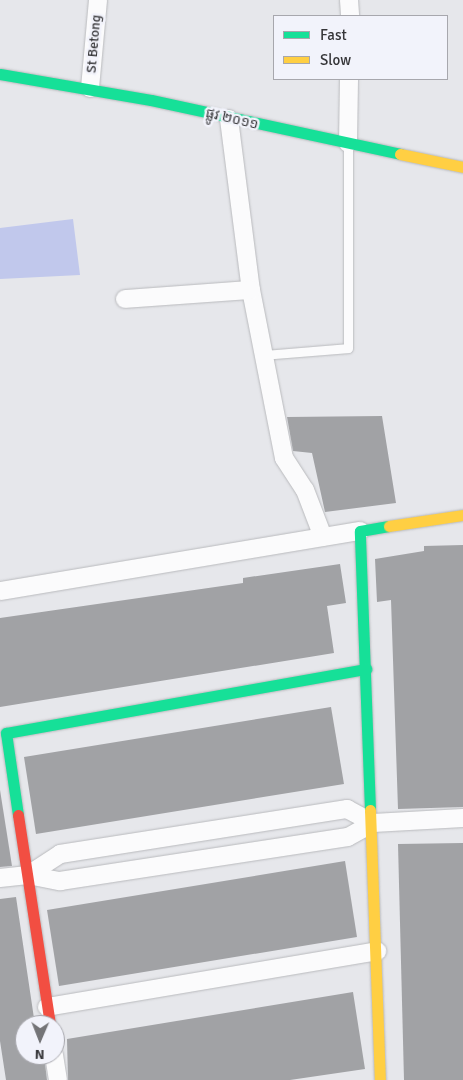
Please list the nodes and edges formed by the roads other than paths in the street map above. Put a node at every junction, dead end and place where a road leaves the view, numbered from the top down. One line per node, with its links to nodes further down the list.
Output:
1 (98, 0): 6 (street, St Betong)
2 (349, 0): 3 (street)
3 (350, 15)
4 (0, 74): 6 (street, ផ្លូវ ២០១១)
5 (349, 80): 8 (street)
6 (90, 88): 7 (street, ផ្លូវ ២០១១)
7 (229, 119): 8 (street, ផ្លូវ ២០១១); 10 (street)
8 (348, 143): 9 (street, ផ្លូវ ២០១១); 12 (lane)
9 (463, 167)
10 (251, 290): 11 (street); 12 (street)
11 (125, 299)
12 (262, 355): 15 (street)
13 (463, 516): 14 (street)
14 (360, 531): 15 (street); 17 (street)
15 (324, 537): 16 (street)
16 (0, 590)
17 (366, 670): 19 (street); 20 (street)
18 (463, 818): 19 (street)
19 (373, 823): 20 (street); 20 (street); 22 (street)
20 (28, 875): 21 (street); 23 (street)
21 (0, 878)
22 (377, 951): 23 (street); 27 (street)
23 (47, 1007): 24 (street)
24 (48, 1015)
25 (56, 1065): 26 (street)
26 (58, 1080)
27 (380, 1080)

